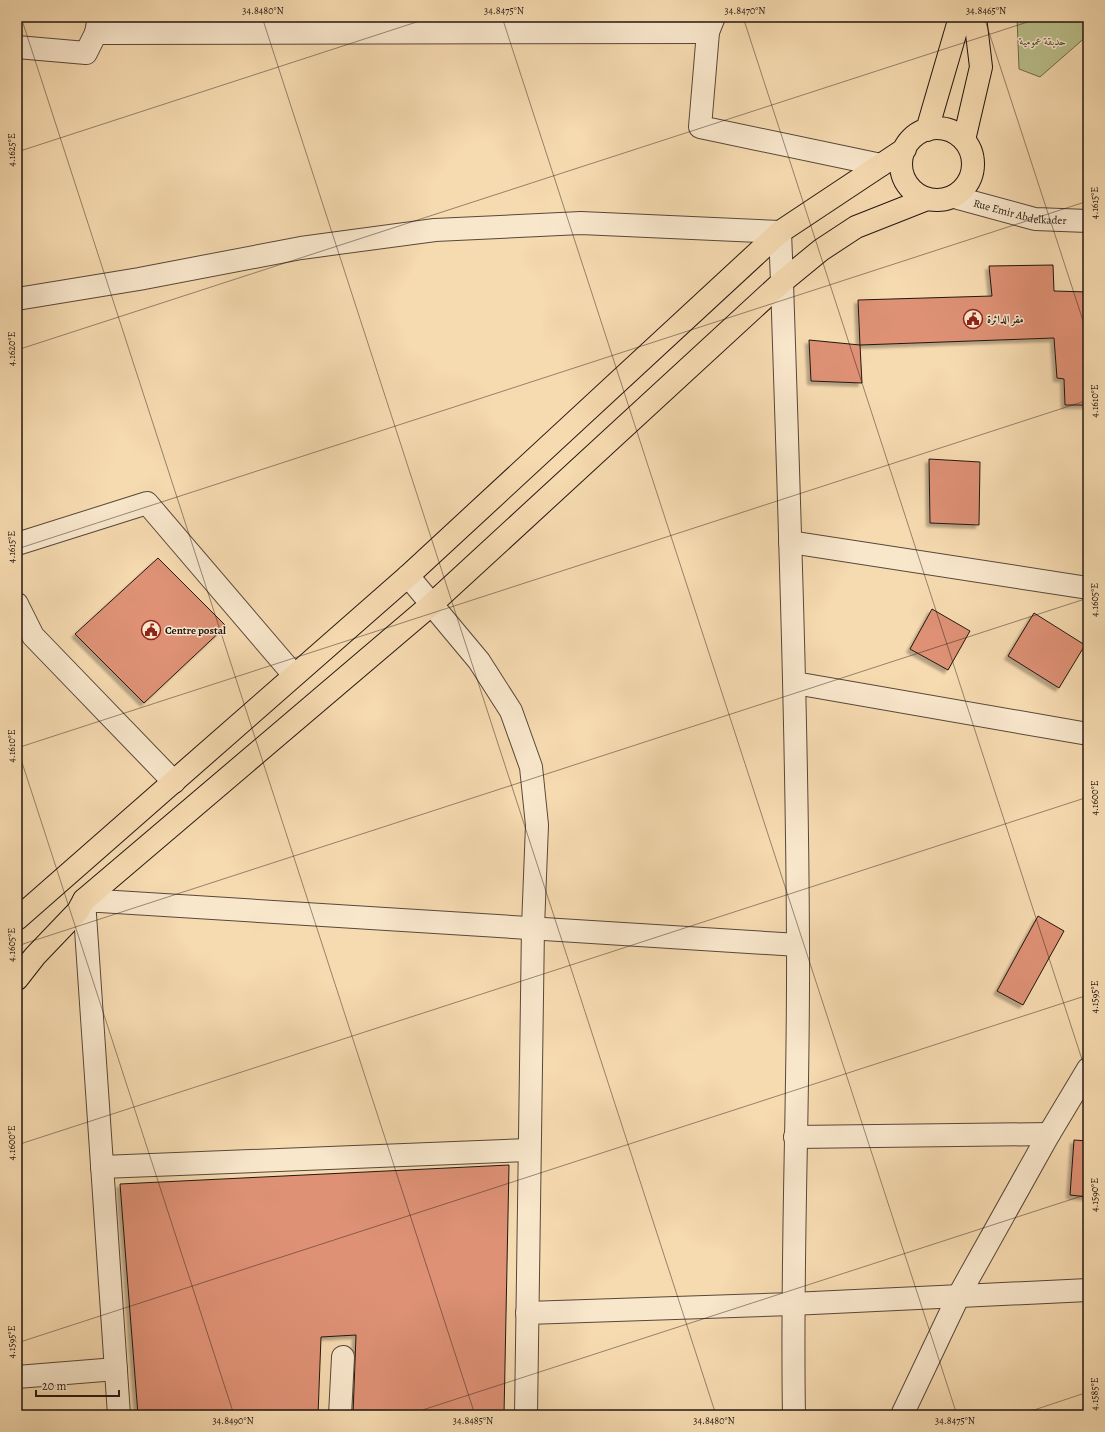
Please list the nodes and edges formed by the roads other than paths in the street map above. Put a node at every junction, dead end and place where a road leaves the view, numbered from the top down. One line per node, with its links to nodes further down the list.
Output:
1 (960, 17): 6 (main road)
2 (975, 17): 7 (main road)
3 (98, 25): 4 (street); 5 (street)
4 (711, 25): 9 (street)
5 (17, 47)
6 (927, 130): 7 (main road); 8 (main road)
7 (964, 140): 10 (main road)
8 (905, 149): 9 (main road); 11 (main road)
9 (882, 165): 13 (main road)
10 (954, 197): 11 (main road); 12 (street, Rue Emir Abdelkader)
11 (927, 199): 14 (main road)
12 (1088, 221)
13 (780, 232): 14 (street); 15 (street); 18 (main road)
14 (782, 282): 16 (street); 21 (main road)
15 (17, 300)
16 (790, 542): 19 (street); 23 (street)
17 (17, 544): 22 (street)
18 (408, 576): 21 (street); 22 (main road)
19 (1088, 588)
20 (17, 604): 25 (street)
21 (432, 604): 26 (main road); 28 (street)
22 (294, 675): 25 (main road)
23 (795, 683): 24 (street); 29 (street)
24 (1088, 734)
25 (174, 782): 27 (main road)
26 (84, 900): 28 (street); 30 (main road); 35 (street)
27 (17, 918)
28 (533, 927): 29 (street); 34 (street)
29 (798, 945): 33 (street)
30 (17, 978)
31 (1088, 1069): 32 (street)
32 (1049, 1134): 33 (street); 37 (street)
33 (795, 1137): 38 (street)
34 (530, 1150): 35 (street); 39 (street)
35 (102, 1167): 41 (street)
36 (1088, 1290): 37 (street)
37 (959, 1295): 38 (street); 47 (street)
38 (792, 1304): 39 (street); 46 (street)
39 (527, 1313): 45 (street)
40 (343, 1357): 44 (street)
41 (116, 1369): 42 (street); 43 (street)
42 (17, 1377)
43 (119, 1415)
44 (340, 1415)
45 (526, 1415)
46 (794, 1415)
47 (902, 1415)

